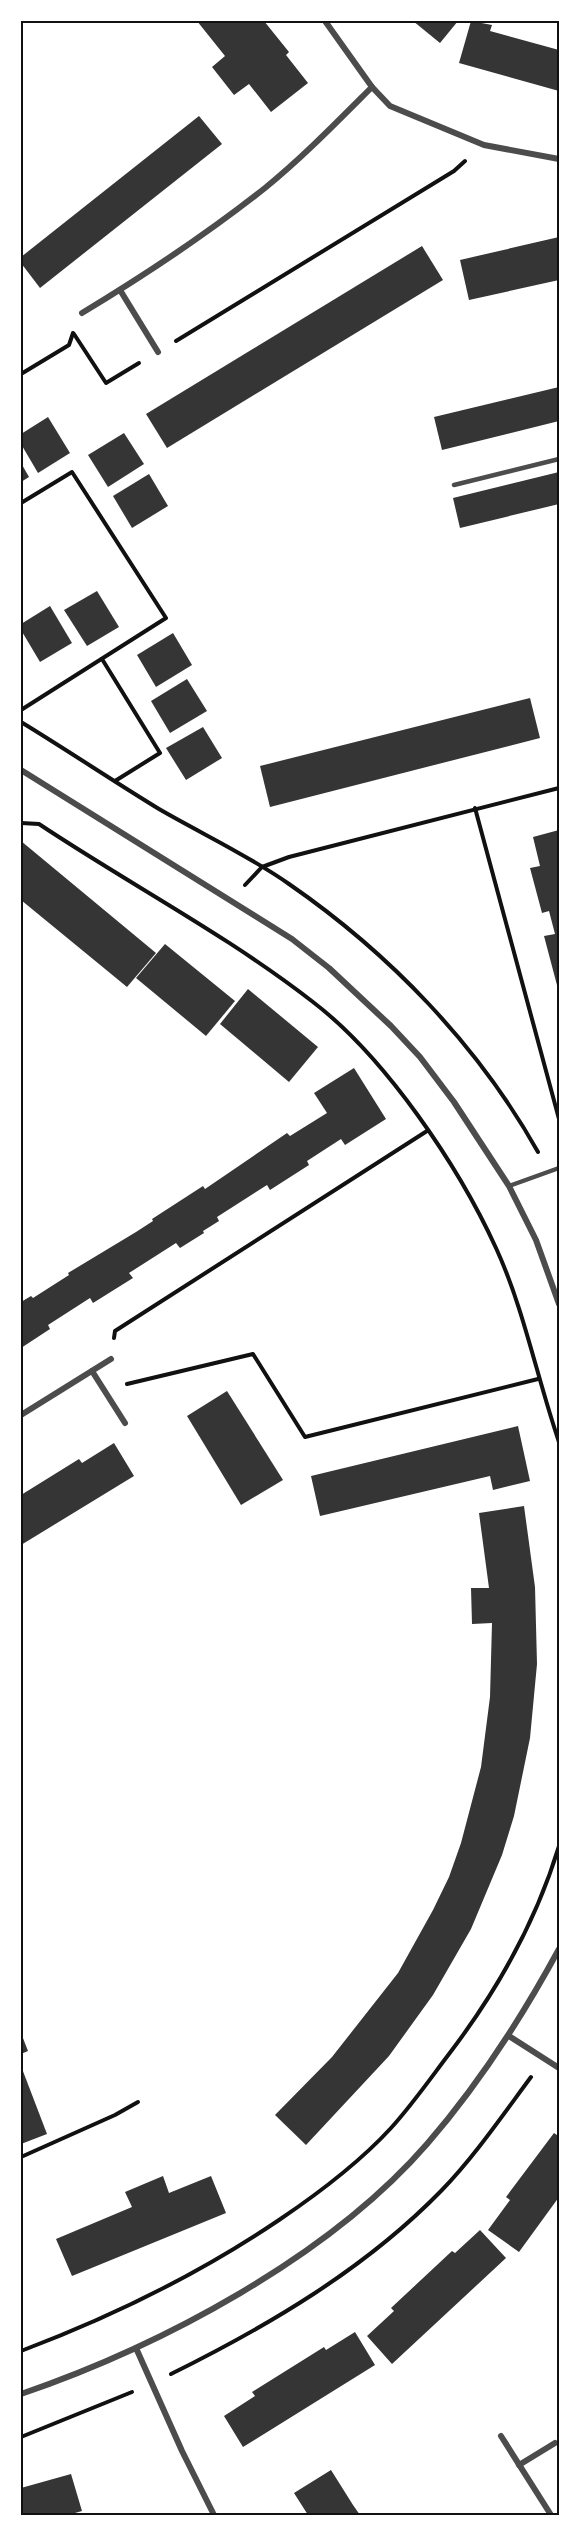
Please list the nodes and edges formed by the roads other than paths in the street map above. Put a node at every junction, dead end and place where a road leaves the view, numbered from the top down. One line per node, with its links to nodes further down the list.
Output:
1 (325, 21): 2 (street)
2 (372, 87): 3 (street); 4 (street)
3 (559, 159)
4 (120, 290): 5 (street); 6 (street)
5 (82, 313)
6 (158, 352)
7 (559, 459): 8 (lane)
8 (454, 485)
9 (21, 770): 11 (street)
10 (559, 1168): 11 (lane)
11 (509, 1186): 12 (street)
12 (559, 1304)
13 (111, 1359): 14 (street)
14 (92, 1371): 15 (street); 16 (street)
15 (21, 1414)
16 (125, 1423)
17 (559, 1949): 18 (street)
18 (509, 2036): 19 (street); 20 (street)
19 (559, 2068)
20 (136, 2348): 21 (street); 25 (street)
21 (21, 2394)
22 (501, 2436): 24 (street)
23 (555, 2443): 24 (street)
24 (519, 2465): 26 (street)
25 (213, 2515)
26 (551, 2515)

